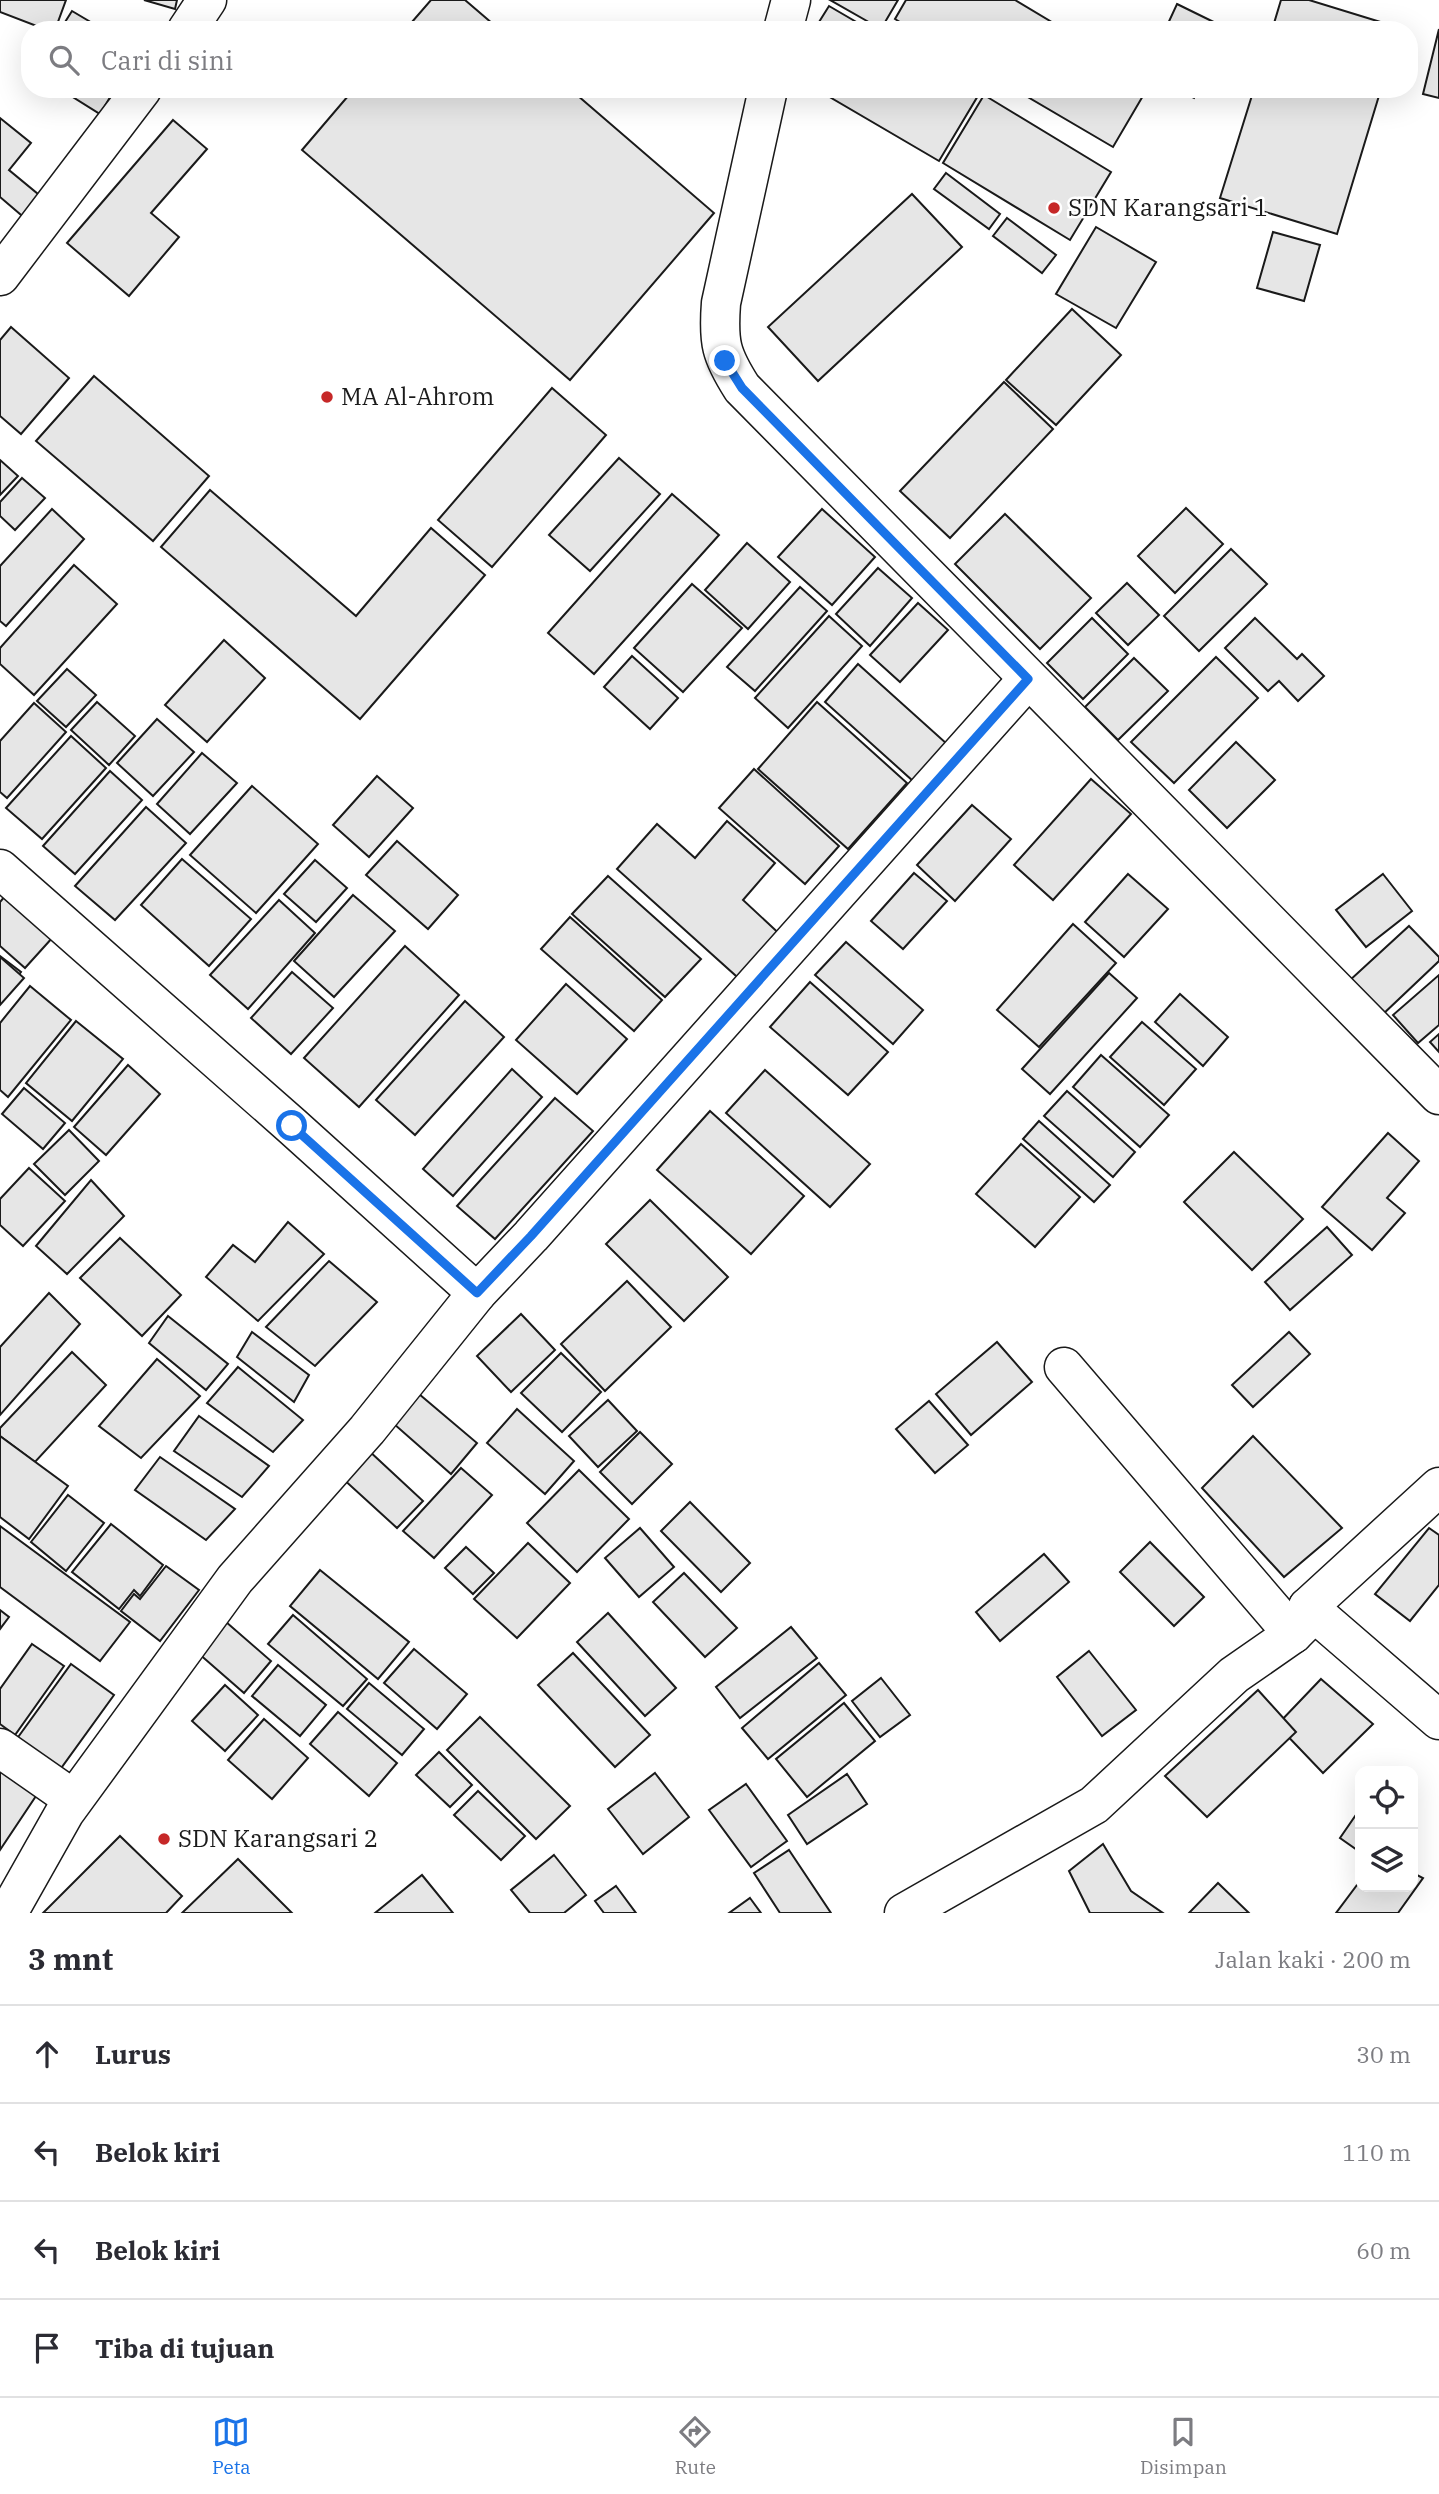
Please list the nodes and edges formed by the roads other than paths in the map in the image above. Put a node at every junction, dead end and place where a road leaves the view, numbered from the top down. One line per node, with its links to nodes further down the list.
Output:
1 (207, 0): 3 (street)
2 (791, 0): 4 (street)
3 (193, 21)
4 (785, 21)
5 (135, 98): 7 (street)
6 (766, 98): 8 (street)
7 (0, 276)
8 (1028, 679): 10 (street); 11 (street)
9 (0, 869): 11 (street)
10 (1439, 1095)
11 (477, 1293): 17 (street)
12 (1064, 1367): 14 (street)
13 (1439, 1488): 14 (street)
14 (1301, 1620): 15 (street); 19 (street)
15 (1439, 1720)
16 (0, 1748): 17 (street)
17 (73, 1800): 18 (street)
18 (8, 1913)
19 (904, 1913)

